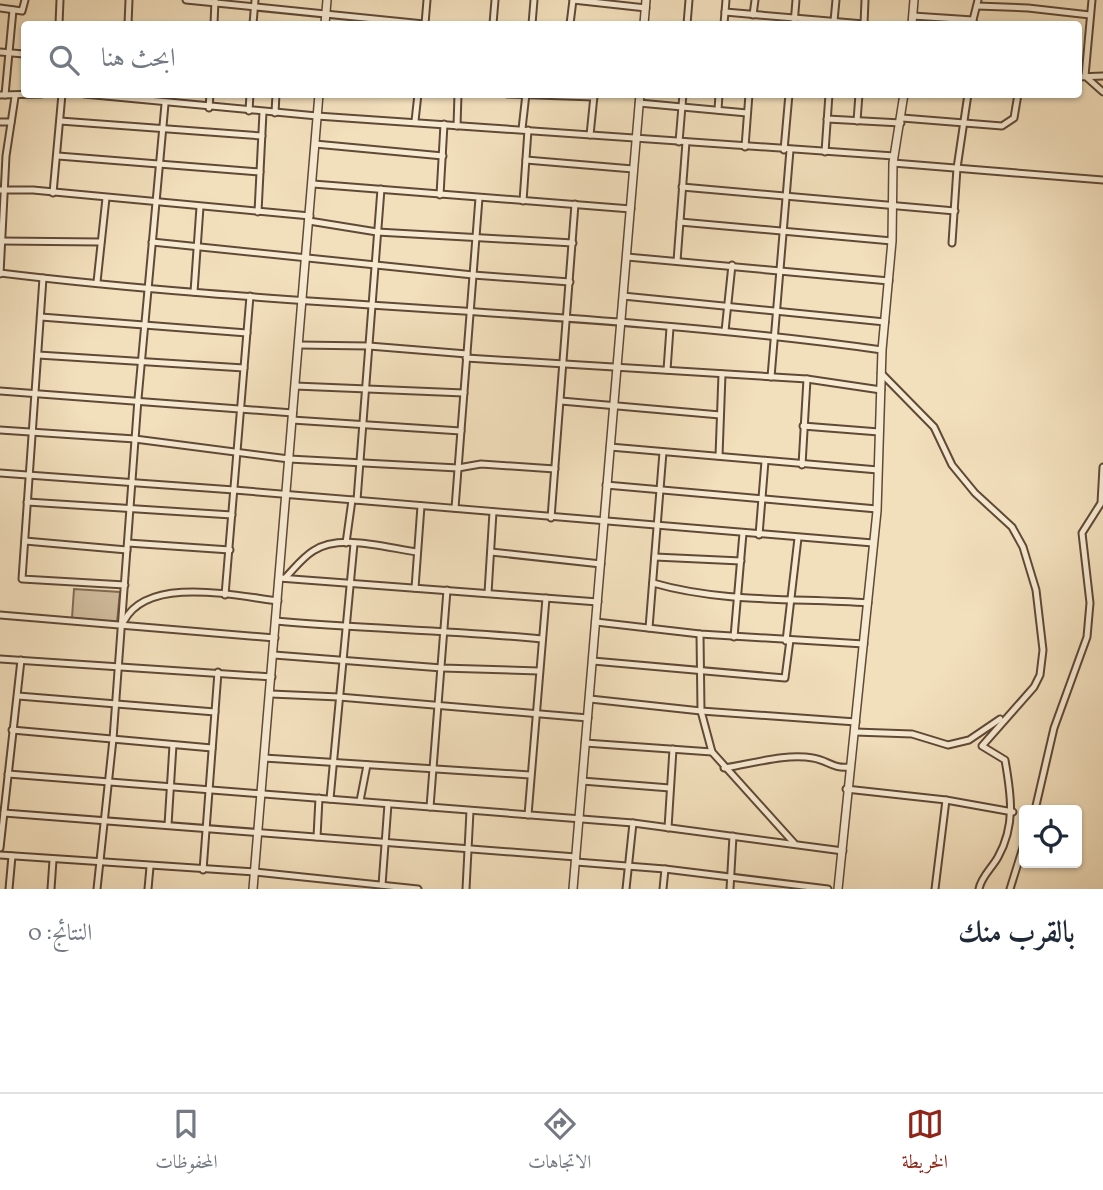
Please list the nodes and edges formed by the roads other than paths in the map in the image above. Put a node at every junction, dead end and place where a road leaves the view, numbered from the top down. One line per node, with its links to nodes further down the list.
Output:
1 (25, 0): 26 (street)
2 (60, 0): 32 (street)
3 (130, 0): 33 (street)
4 (186, 0): 19 (street)
5 (327, 0): 28 (street)
6 (427, 0): 38 (street)
7 (495, 0): 39 (street)
8 (534, 0): 40 (street)
9 (573, 0): 20 (street); 41 (street)
10 (689, 0): 42 (street)
11 (726, 0): 27 (street)
12 (755, 0): 29 (street)
13 (796, 0): 45 (street)
14 (836, 0): 46 (street)
15 (865, 0): 47 (street)
16 (914, 0): 31 (street)
17 (1028, 0): 25 (street)
18 (1092, 0): 30 (street)
19 (215, 1): 21 (street); 34 (street)
20 (602, 2): 23 (street)
21 (255, 3): 28 (street); 35 (street)
22 (977, 3): 25 (street); 50 (street)
23 (646, 4)
24 (0, 8): 26 (street)
25 (1028, 8): 30 (street)
26 (13, 10): 54 (street)
27 (725, 12): 29 (street); 43 (street)
28 (326, 15): 36 (street); 37 (street)
29 (753, 15): 44 (street)
30 (1090, 15): 52 (street)
31 (913, 16): 48 (street); 49 (street)
32 (59, 21)
33 (128, 21)
34 (214, 21)
35 (253, 21)
36 (325, 21)
37 (392, 21)
38 (425, 21)
39 (493, 21)
40 (531, 21)
41 (570, 21)
42 (687, 21)
43 (724, 21)
44 (788, 21)
45 (794, 21)
46 (834, 21)
47 (864, 21)
48 (912, 21)
49 (963, 21)
50 (973, 21)
51 (1082, 39): 52 (street)
52 (1088, 40): 57 (street)
53 (0, 52): 54 (street)
54 (9, 53): 55 (street); 59 (street)
55 (21, 54)
56 (1103, 76): 57 (street)
57 (1082, 77): 58 (street)
58 (1103, 92)
59 (2, 95): 61 (street)
60 (21, 96): 61 (street)
61 (15, 97): 97 (street)
62 (62, 98): 93 (street)
63 (134, 98): 82 (street)
64 (210, 98): 84 (street)
65 (250, 98): 86 (street)
66 (276, 98): 88 (street)
67 (319, 98): 90 (street)
68 (418, 98): 94 (street)
69 (458, 98): 100 (street)
70 (526, 98): 102 (street)
71 (594, 98): 103 (street)
72 (682, 98): 83 (street)
73 (719, 98): 85 (street)
74 (749, 98): 89 (street)
75 (789, 98): 109 (street)
76 (829, 98): 91 (street)
77 (859, 98): 95 (street)
78 (904, 98): 92 (street)
79 (967, 98): 98 (street)
80 (1018, 98): 98 (street)
81 (639, 99): 83 (street); 105 (street)
82 (165, 104): 84 (street); 101 (street)
83 (682, 106): 85 (street); 106 (street)
84 (209, 108): 86 (street)
85 (718, 110): 89 (street)
86 (249, 111): 87 (street)
87 (263, 112): 88 (street); 104 (street)
88 (275, 113): 90 (street)
89 (747, 113): 108 (street)
90 (317, 116): 94 (street); 107 (street)
91 (827, 119): 95 (street); 110 (street)
92 (901, 120): 95 (street); 98 (street); 115 (street)
93 (60, 121): 101 (street); 112 (street)
94 (415, 121): 99 (street)
95 (857, 121)
96 (0, 122): 97 (street)
97 (11, 122): 111 (street)
98 (962, 123): 117 (street)
99 (444, 124): 100 (street); 113 (street)
100 (457, 126): 102 (street)
101 (163, 128): 104 (street); 116 (street)
102 (525, 130): 103 (street); 114 (street)
103 (590, 135): 105 (street)
104 (262, 136): 119 (street)
105 (636, 139): 106 (street); 118 (street)
106 (682, 142): 108 (street); 122 (street)
107 (316, 144): 113 (street); 121 (street)
108 (745, 147): 109 (street)
109 (787, 150): 110 (street); 127 (street)
110 (825, 152): 115 (street)
111 (3, 155): 124 (street)
112 (58, 156): 116 (street); 125 (street)
113 (443, 156): 126 (street)
114 (526, 160): 118 (street); 130 (street)
115 (893, 160): 117 (street); 132 (street)
116 (160, 166): 119 (street); 131 (street)
117 (957, 168): 120 (street); 136 (street)
118 (633, 169): 135 (street)
119 (260, 172): 137 (street)
120 (1103, 180)
121 (313, 184): 123 (street); 138 (street)
122 (682, 187): 127 (street); 139 (street)
123 (381, 189): 126 (street); 141 (street)
124 (2, 191): 125 (street); 144 (street)
125 (53, 193): 128 (street)
126 (440, 195): 129 (street)
127 (787, 195): 132 (street); 140 (street)
128 (106, 198): 131 (street); 145 (street)
129 (479, 198): 130 (street); 142 (street)
130 (523, 201): 133 (street)
131 (157, 203): 134 (street); 146 (street)
132 (891, 203): 136 (street); 143 (street)
133 (575, 204): 135 (street); 147 (street)
134 (200, 207): 137 (street); 149 (street)
135 (631, 209): 151 (street)
136 (956, 211): 148 (street)
137 (258, 212): 138 (street)
138 (310, 219): 141 (street); 150 (street)
139 (680, 222): 140 (street); 152 (street)
140 (784, 230): 143 (street); 155 (street)
141 (377, 232): 142 (street); 154 (street)
142 (476, 239): 147 (street); 157 (street)
143 (892, 241): 159 (street)
144 (1, 242): 145 (street); 156 (street)
145 (101, 242): 160 (street)
146 (152, 242): 149 (street); 162 (street)
147 (573, 243): 161 (street)
148 (952, 243)
149 (197, 246): 150 (street); 163 (street)
150 (306, 256): 154 (street); 166 (street)
151 (626, 257): 152 (street); 165 (street)
152 (677, 261): 153 (street)
153 (732, 265): 155 (street); 168 (street)
154 (375, 266): 157 (street); 167 (street)
155 (780, 270): 159 (street); 169 (street)
156 (0, 273): 158 (street)
157 (473, 275): 161 (street); 170 (street)
158 (43, 278): 160 (street); 171 (street)
159 (889, 281): 173 (street)
160 (97, 282): 162 (street)
161 (570, 282): 172 (street)
162 (147, 288): 163 (street); 175 (street)
163 (194, 292): 164 (street)
164 (250, 296): 166 (street); 178 (street)
165 (623, 296): 168 (street); 174 (street)
166 (303, 301): 167 (street); 180 (street)
167 (372, 304): 170 (street); 181 (street)
168 (728, 304): 169 (street); 177 (street)
169 (776, 309): 173 (street); 179 (street)
170 (471, 311): 172 (street); 184 (street)
171 (41, 317): 175 (street); 183 (street)
172 (568, 320): 174 (street); 186 (street)
173 (885, 322): 182 (street)
174 (621, 324): 176 (street); 187 (street)
175 (144, 325): 178 (street); 185 (street)
176 (670, 327): 177 (street); 189 (street)
177 (725, 331): 179 (street)
178 (247, 333): 188 (street)
179 (774, 335): 182 (street); 192 (street)
180 (299, 345): 181 (street); 194 (street)
181 (369, 346): 184 (street); 195 (street)
182 (882, 350): 190 (street)
183 (38, 355): 185 (street); 198 (street)
184 (466, 356): 186 (street); 199 (street)
185 (141, 360): 188 (street); 200 (street)
186 (564, 365): 187 (street); 201 (street)
187 (618, 367): 189 (street); 202 (street)
188 (244, 368): 203 (street)
189 (667, 370): 191 (street)
190 (881, 373): 196 (street); 302 (street)
191 (722, 374): 192 (street); 204 (street)
192 (771, 377): 193 (street)
193 (807, 379): 196 (street); 207 (street)
194 (295, 386): 195 (street); 205 (street)
195 (365, 390): 199 (street); 206 (street)
196 (881, 390): 211 (street)
197 (0, 391): 198 (street)
198 (36, 393): 200 (street); 210 (street)
199 (464, 393): 209 (street)
200 (138, 399): 203 (street); 212 (street)
201 (561, 401): 202 (street); 223 (street)
202 (614, 406): 204 (street); 213 (street)
203 (240, 409): 205 (street); 214 (street)
204 (720, 415): 216 (street)
205 (292, 416): 206 (street); 217 (street)
206 (362, 425): 209 (street); 219 (street)
207 (803, 426): 211 (street); 220 (street)
208 (0, 430): 210 (street)
209 (461, 430): 222 (street)
210 (33, 432): 212 (street); 226 (street)
211 (879, 432): 224 (street)
212 (135, 439): 214 (street); 227 (street)
213 (610, 447): 215 (street); 228 (street)
214 (237, 452): 217 (street); 229 (street)
215 (663, 452): 216 (street); 230 (street)
216 (719, 457): 218 (street)
217 (289, 459): 219 (street); 231 (street)
218 (765, 461): 220 (street); 233 (street)
219 (359, 463): 222 (street); 232 (street)
220 (802, 465): 224 (street)
221 (1103, 467): 336 (street)
222 (458, 468): 223 (street); 237 (street)
223 (555, 469): 241 (street)
224 (878, 470): 238 (street)
225 (0, 473): 226 (street)
226 (29, 475): 227 (street); 234 (street)
227 (132, 482): 229 (street); 236 (street)
228 (606, 485): 230 (street); 242 (street)
229 (234, 490): 231 (street); 240 (street)
230 (661, 491): 233 (street); 243 (street)
231 (285, 495): 232 (street); 258 (street)
232 (355, 500): 235 (street); 248 (street)
233 (762, 500): 238 (street); 245 (street)
234 (27, 502): 236 (street); 247 (street)
235 (421, 506): 237 (street); 253 (street)
236 (130, 508): 240 (street); 251 (street)
237 (455, 508): 239 (street)
238 (877, 509): 249 (street)
239 (493, 512): 241 (street); 254 (street)
240 (232, 515): 252 (street)
241 (551, 517): 242 (street)
242 (605, 522): 243 (street); 257 (street)
243 (657, 527): 244 (street); 255 (street)
244 (743, 534): 245 (street); 256 (street)
245 (759, 535): 246 (street)
246 (798, 538): 249 (street); 268 (street)
247 (24, 541): 251 (street); 261 (street)
248 (346, 543): 250 (street); 258 (street)
249 (873, 543): 271 (street)
250 (354, 544): 253 (street); 259 (street)
251 (128, 547): 252 (street); 261 (street)
252 (230, 550): 265 (street)
253 (417, 552): 262 (street)
254 (491, 552): 257 (street); 264 (street)
255 (655, 557): 256 (street); 260 (street)
256 (741, 561): 266 (street)
257 (601, 564): 270 (street)
258 (282, 578): 259 (street); 269 (street)
259 (349, 583): 262 (street); 276 (street)
260 (653, 583): 266 (street); 277 (street)
261 (125, 585): 275 (street)
262 (415, 588): 263 (street)
263 (447, 590): 264 (street); 278 (street)
264 (488, 593): 267 (street)
265 (225, 595): 269 (street); 275 (street)
266 (739, 597): 268 (street); 280 (street)
267 (546, 598): 270 (street); 282 (street)
268 (791, 598): 271 (street); 283 (street)
269 (278, 601): 273 (street)
270 (598, 602): 274 (street)
271 (868, 603): 284 (street)
272 (0, 615): 275 (street)
273 (276, 621): 276 (street); 281 (street)
274 (596, 622): 277 (street); 289 (street)
275 (122, 625): 281 (street); 290 (street)
276 (345, 627): 278 (street); 288 (street)
277 (649, 628): 279 (street)
278 (444, 629): 282 (street); 291 (street)
279 (700, 635): 280 (street); 292 (street)
280 (734, 637): 283 (street)
281 (275, 638): 285 (street)
282 (542, 639): 293 (street)
283 (788, 640): 284 (street); 292 (street)
284 (864, 643): 307 (street)
285 (274, 655): 288 (street); 295 (street)
286 (0, 659): 287 (street)
287 (21, 660): 290 (street); 297 (street)
288 (343, 661): 291 (street); 298 (street)
289 (593, 661): 292 (street); 299 (street)
290 (118, 667): 294 (street); 300 (street)
291 (442, 668): 293 (street); 301 (street)
292 (700, 669): 303 (street)
293 (540, 671): 305 (street)
294 (218, 672): 295 (street); 304 (street)
295 (272, 677): 296 (street)
296 (271, 694): 298 (street); 316 (street)
297 (18, 696): 300 (street); 308 (street)
298 (339, 697): 301 (street); 317 (street)
299 (590, 699): 303 (street); 306 (street)
300 (116, 704): 304 (street); 310 (street)
301 (439, 705): 305 (street); 321 (street)
302 (1015, 706): 309 (street); 339 (street)
303 (701, 711): 307 (street); 315 (street)
304 (215, 712): 313 (street)
305 (536, 714): 306 (street); 323 (street)
306 (588, 718): 311 (street)
307 (856, 722): 309 (street)
308 (12, 730): 310 (street); 322 (street)
309 (855, 732): 319 (street)
310 (113, 739): 312 (street); 324 (street)
311 (585, 743): 314 (street); 325 (street)
312 (173, 745): 313 (street); 326 (street)
313 (212, 748): 329 (street)
314 (673, 749): 315 (street); 327 (street)
315 (712, 752): 320 (street)
316 (264, 758): 317 (street); 330 (street)
317 (335, 762): 318 (street); 332 (street)
318 (367, 765): 321 (street); 334 (street)
319 (849, 767): 320 (street); 328 (street)
320 (724, 768): 352 (street)
321 (433, 769): 323 (street); 337 (street)
322 (8, 774): 324 (street); 340 (street)
323 (530, 775): 341 (street)
324 (109, 781): 326 (street); 342 (street)
325 (582, 781): 327 (street); 343 (street)
326 (172, 786): 329 (street); 345 (street)
327 (670, 788): 347 (street)
328 (846, 789): 333 (street); 355 (street)
329 (208, 790): 330 (street); 346 (street)
330 (261, 794): 331 (street); 348 (street)
331 (319, 798): 332 (street); 350 (street)
332 (331, 799): 334 (street)
333 (946, 800): 339 (street); 384 (street)
334 (360, 801): 335 (street)
335 (388, 804): 337 (street); 351 (street)
336 (1036, 805)
337 (429, 807): 338 (street)
338 (470, 811): 341 (street); 354 (street)
339 (1013, 812): 385 (street)
340 (4, 813): 342 (street); 353 (street)
341 (528, 816): 343 (street)
342 (105, 819): 345 (street); 361 (street)
343 (579, 820): 344 (street); 359 (street)
344 (633, 823): 347 (street); 362 (street)
345 (168, 825): 346 (street)
346 (205, 828): 348 (street); 365 (street)
347 (668, 828): 349 (street)
348 (257, 834): 350 (street); 366 (street)
349 (733, 836): 352 (street); 367 (street)
350 (317, 837): 351 (street)
351 (385, 842): 354 (street); 369 (street)
352 (794, 843): 355 (street)
353 (0, 848)
354 (468, 848): 359 (street); 377 (street)
355 (842, 850): 383 (street)
356 (0, 855): 357 (street)
357 (12, 856): 358 (street); 370 (street)
358 (53, 860): 361 (street); 371 (street)
359 (576, 860): 362 (street); 378 (street)
360 (1019, 860): 386 (street)
361 (100, 863): 363 (street); 372 (street)
362 (628, 865): 364 (street); 379 (street)
363 (150, 867): 365 (street); 373 (street)
364 (665, 869): 367 (street); 380 (street)
365 (203, 870): 366 (street)
366 (255, 872): 368 (street); 374 (street)
367 (732, 877): 381 (street); 382 (street)
368 (299, 878): 369 (street); 375 (street)
369 (382, 885): 376 (street)
370 (9, 889)
371 (51, 889)
372 (97, 889)
373 (148, 889)
374 (253, 889)
375 (298, 889)
376 (418, 889)
377 (466, 889)
378 (573, 889)
379 (626, 889)
380 (663, 889)
381 (730, 889)
382 (828, 889)
383 (838, 889)
384 (935, 889)
385 (979, 889)
386 (1010, 889)

